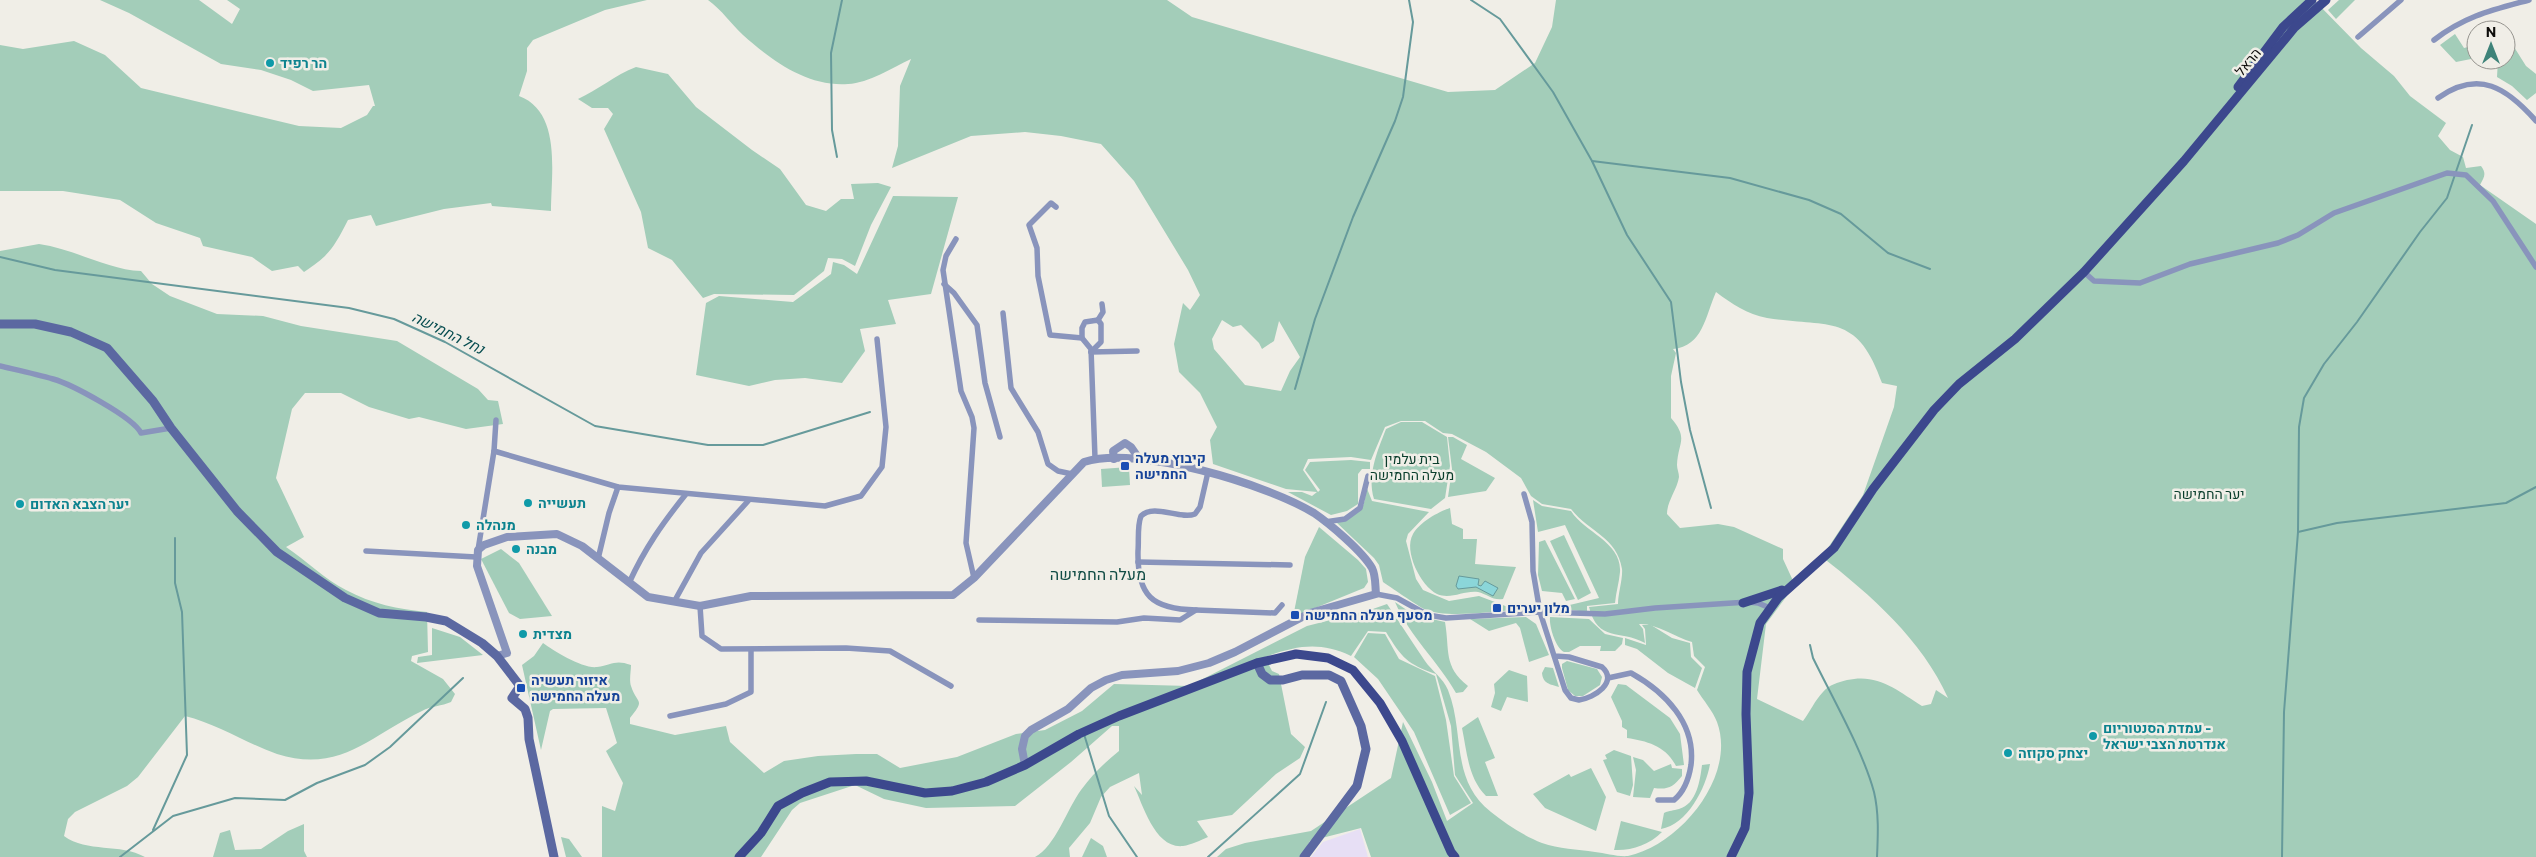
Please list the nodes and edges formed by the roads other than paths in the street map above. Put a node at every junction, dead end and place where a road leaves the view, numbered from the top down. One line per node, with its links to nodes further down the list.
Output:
1 (2312, 0): 9 (main road, הראל)
2 (2326, 0): 9 (main road, הראל)
3 (2401, 0): 5 (street)
4 (2529, 0): 6 (street)
5 (2358, 37)
6 (2434, 40)
7 (2438, 98): 8 (street)
8 (2536, 121)
9 (2196, 146): 13 (main road, הראל)
10 (1056, 207): 19 (street)
11 (956, 239): 14 (street)
12 (2536, 267): 13 (street)
13 (2084, 272): 46 (main road, הראל)
14 (944, 284): 26 (street); 44 (street)
15 (1102, 304): 17 (street)
16 (1003, 313): 32 (street)
17 (1098, 320): 19 (street); 22 (street)
18 (0, 324): 25 (main road)
19 (1082, 338): 22 (street)
20 (877, 339): 37 (street)
21 (1137, 351): 22 (street)
22 (1091, 352): 28 (street)
23 (0, 366): 25 (street)
24 (496, 420): 27 (street)
25 (171, 428): 57 (main road)
26 (1000, 437)
27 (494, 451): 34 (street); 40 (street)
28 (1095, 458): 29 (street); 32 (street)
29 (1114, 459): 30 (street); 30 (street)
30 (1140, 460): 31 (street)
31 (1208, 472): 38 (street); 42 (street)
32 (1072, 474): 44 (street)
33 (1368, 476): 38 (street)
34 (618, 486): 35 (street); 41 (street)
35 (686, 494): 37 (street); 45 (street)
36 (1524, 494): 54 (street)
37 (749, 500): 48 (street)
38 (1326, 522): 47 (street)
39 (366, 550): 40 (street)
40 (477, 553): 41 (street); 57 (street)
41 (598, 559): 45 (street)
42 (1138, 562): 43 (street); 53 (street)
43 (1290, 565)
44 (974, 578): 51 (street)
45 (629, 583): 48 (street)
46 (1790, 587): 49 (main road); 52 (main road, הראל)
47 (1376, 594): 54 (street); 63 (street)
48 (674, 602): 51 (street)
49 (1743, 603): 52 (street); 54 (street)
50 (1282, 605): 53 (street)
51 (700, 606): 56 (street)
52 (1770, 608): 69 (main road, הראל)
53 (1196, 610): 55 (street)
54 (1540, 612): 58 (street)
55 (979, 620)
56 (751, 650): 61 (street); 62 (street)
57 (497, 656): 65 (main road)
58 (1555, 656): 60 (street); 60 (street)
59 (1257, 663): 63 (main road); 67 (main road); 68 (main road)
60 (1608, 678): 64 (street)
61 (951, 686)
62 (670, 716)
63 (1025, 765): 66 (main road)
64 (1658, 800)
65 (554, 857)
66 (739, 857)
67 (1304, 857)
68 (1455, 857)
69 (1731, 857)

